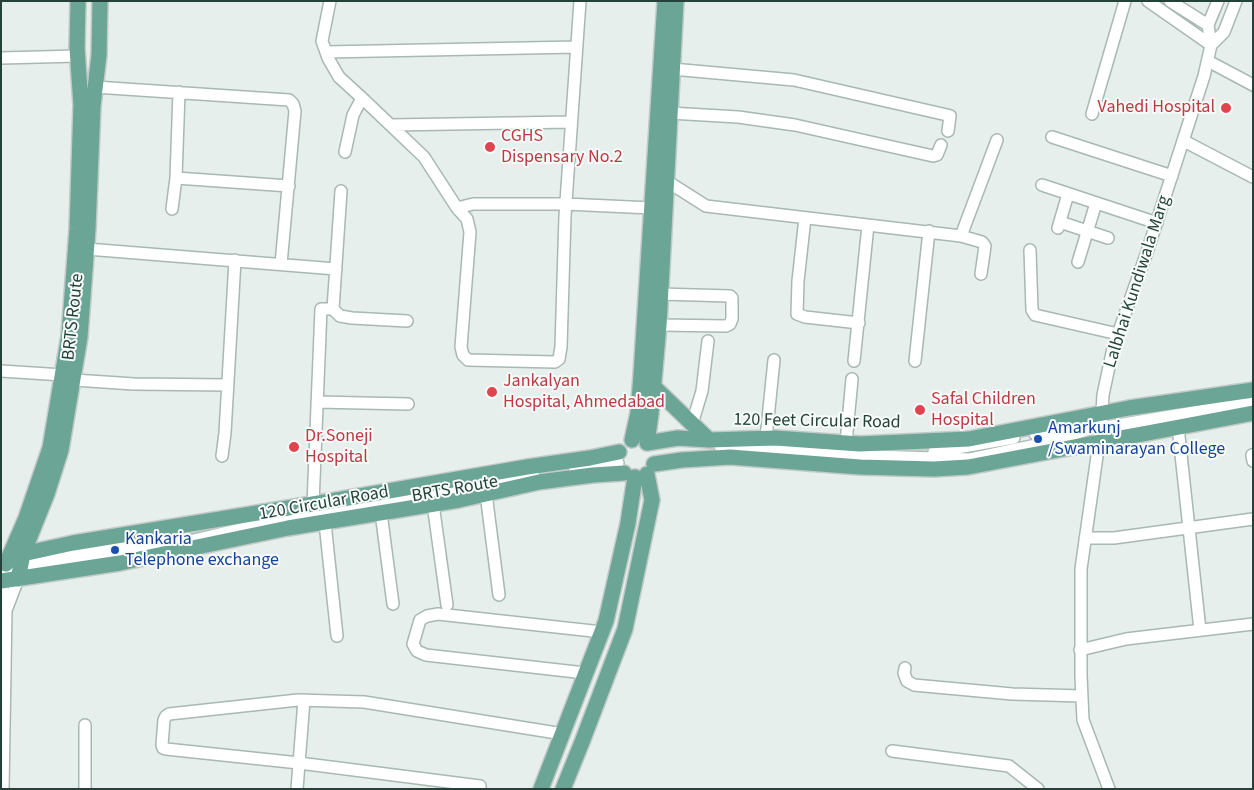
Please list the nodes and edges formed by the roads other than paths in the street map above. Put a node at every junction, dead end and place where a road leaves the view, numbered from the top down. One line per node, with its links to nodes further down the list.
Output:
1 (78, 1): 17 (main road)
2 (94, 1): 99 (street, BRTS Route)
3 (100, 1): 22 (main road)
4 (330, 1): 16 (street)
5 (580, 1): 15 (street)
6 (665, 1): 46 (main road)
7 (676, 1): 20 (main road)
8 (1125, 1): 26 (street)
9 (1148, 1): 14 (street)
10 (1170, 1): 13 (street)
11 (1218, 1): 13 (street)
12 (1236, 1): 14 (street, Lalbhai Kundiwala Marg)
13 (1208, 25): 14 (street, Lalbhai Kundiwala Marg)
14 (1211, 45): 19 (street, Lalbhai Kundiwala Marg)
15 (576, 47): 16 (street); 27 (street)
16 (326, 52): 24 (street)
17 (77, 56): 18 (street); 73 (main road)
18 (1, 58)
19 (1208, 61): 21 (street); 32 (street, Lalbhai Kundiwala Marg)
20 (672, 69): 25 (main road); 29 (street)
21 (1253, 85)
22 (95, 87): 23 (street); 55 (main road)
23 (179, 92): 37 (street); 40 (street)
24 (362, 98): 28 (street); 34 (street)
25 (670, 113): 33 (street); 38 (main road)
26 (1092, 114)
27 (571, 122): 28 (street); 44 (street)
28 (391, 125): 45 (street)
29 (948, 132)
30 (1052, 137): 35 (street)
31 (997, 140): 53 (street)
32 (1184, 141): 35 (street, Lalbhai Kundiwala Marg); 36 (street)
33 (941, 145)
34 (345, 152)
35 (1172, 176): 49 (street, Lalbhai Kundiwala Marg)
36 (1253, 177)
37 (176, 178): 40 (street); 47 (street)
38 (665, 180): 48 (street); 62 (main road)
39 (1042, 185): 42 (street)
40 (289, 186): 59 (street)
41 (341, 191): 60 (street)
42 (1068, 194): 43 (street); 51 (street)
43 (1096, 203): 49 (street); 51 (street)
44 (566, 204): 45 (street); 45 (street); 46 (street)
45 (457, 208)
46 (651, 208): 86 (main road)
47 (172, 209)
48 (805, 218): 50 (street); 65 (street)
49 (1157, 223): 67 (street, Lalbhai Kundiwala Marg)
50 (868, 225): 52 (street); 65 (street)
51 (1088, 231): 54 (street); 58 (street)
52 (930, 232): 53 (street); 71 (street)
53 (961, 236): 61 (street)
54 (1108, 238)
55 (86, 249): 57 (street); 73 (main road)
56 (1030, 250): 67 (street)
57 (234, 260): 59 (street); 75 (street)
58 (1078, 262)
59 (281, 264): 60 (street)
60 (336, 269): 63 (street)
61 (981, 274)
62 (660, 294): 66 (main road); 66 (street)
63 (333, 309): 64 (street); 78 (street)
64 (407, 321)
65 (859, 323): 70 (street)
66 (659, 325): 76 (main road)
67 (1118, 334): 84 (street, Lalbhai Kundiwala Marg)
68 (708, 341): 82 (street)
69 (774, 360): 85 (street)
70 (854, 361)
71 (915, 361)
72 (1, 371): 73 (street)
73 (68, 377): 75 (street); 99 (main road)
74 (852, 379): 88 (street)
75 (227, 385): 89 (street)
76 (653, 386): 82 (main road); 86 (main road)
77 (1253, 390): 84 (main road, 120 Feet Circular Road)
78 (317, 402): 80 (street); 92 (street)
79 (1253, 402): 84 (street)
80 (408, 404)
81 (1253, 413): 83 (main road, 120 Feet Circular Road)
82 (692, 424): 87 (main road)
83 (1178, 427): 84 (main road, 120 Feet Circular Road); 97 (street)
84 (1101, 428): 87 (street); 88 (main road, 120 Feet Circular Road); 90 (main road, 120 Feet Circular Road); 98 (street, Lalbhai Kundiwala Marg)
85 (766, 438): 87 (main road, 120 Feet Circular Road); 88 (main road, 120 Feet Circular Road)
86 (640, 442): 87 (main road, 120 Feet Circular Road); 90 (main road); 90 (main road)
87 (714, 443)
88 (846, 443)
89 (222, 456)
90 (633, 467): 91 (main road, 120 Circular Road); 92 (main road, 120 Circular Road); 99 (street, BRTS Route); 106 (main road); 122 (main road)
91 (486, 494): 93 (main road, 120 Circular Road); 100 (street)
92 (313, 504): 99 (main road, 120 Circular Road)
93 (434, 504): 94 (main road, 120 Circular Road); 102 (street)
94 (380, 513): 96 (main road, 120 Circular Road); 101 (street)
95 (1253, 519): 97 (street)
96 (324, 523): 99 (main road, 120 Circular Road); 107 (street)
97 (1189, 529): 98 (street); 105 (street)
98 (1085, 538): 108 (street, Lalbhai Kundiwala Marg)
99 (9, 570): 103 (street, BRTS Route); 103 (street)
100 (499, 594)
101 (394, 604)
102 (446, 605)
103 (6, 610): 117 (street)
104 (1253, 624): 105 (street)
105 (1200, 630): 108 (street)
106 (602, 632): 110 (main road); 110 (street)
107 (337, 636)
108 (1080, 650): 111 (street, Lalbhai Kundiwala Marg)
109 (905, 668): 111 (street)
110 (585, 673): 114 (main road)
111 (1082, 696): 124 (street, Lalbhai Kundiwala Marg)
112 (304, 700): 114 (street); 116 (street); 116 (street)
113 (85, 725): 118 (street)
114 (563, 734): 121 (main road)
115 (892, 751): 123 (street)
116 (299, 763): 119 (street); 120 (street)
117 (3, 789)
118 (85, 789)
119 (297, 789)
120 (480, 789)
121 (541, 789)
122 (563, 789)
123 (1038, 789)
124 (1109, 789)

